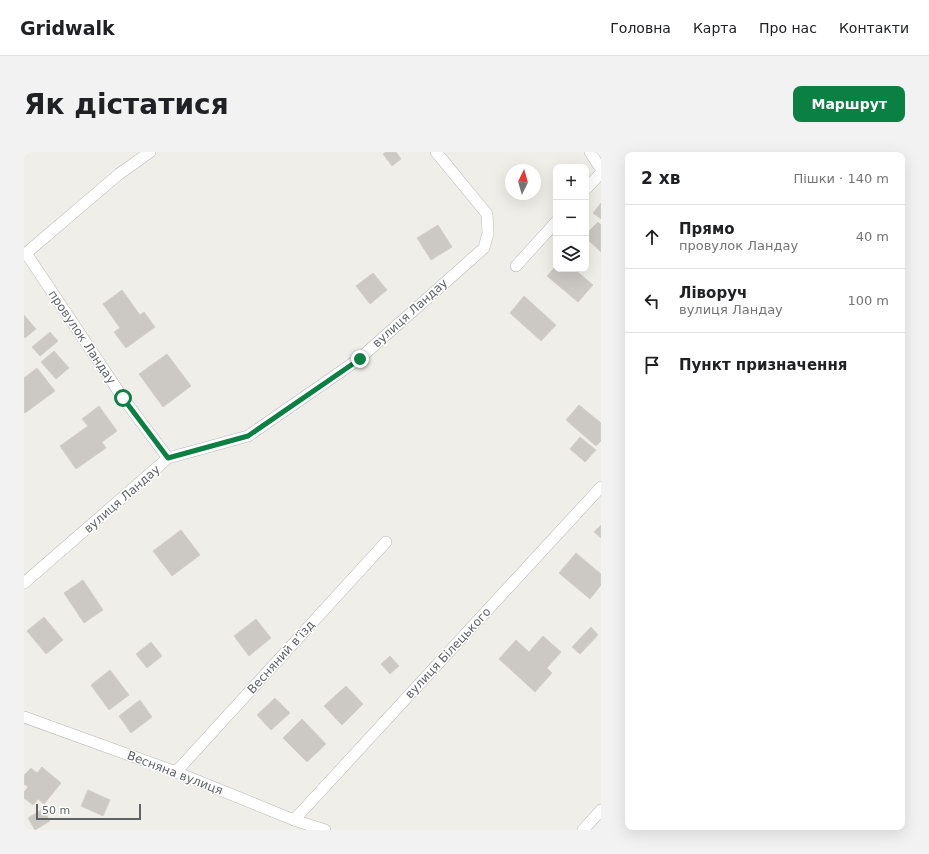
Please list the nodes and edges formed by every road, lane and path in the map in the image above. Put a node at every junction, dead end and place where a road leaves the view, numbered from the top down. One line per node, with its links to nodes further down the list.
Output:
1 (150, 152): 8 (street)
2 (436, 152): 10 (street, вулиця Ландау)
3 (590, 152): 4 (street)
4 (601, 169)
5 (601, 173): 6 (street)
6 (589, 186)
7 (553, 225): 9 (street)
8 (25, 254): 10 (street, провулок Ландау)
9 (516, 266)
10 (168, 458): 13 (street, вулиця Ландау)
11 (601, 487): 17 (street, вулиця Білецького)
12 (386, 542): 15 (street, Весняний вʼїзд)
13 (24, 583)
14 (24, 717): 15 (street, Весняна вулиця)
15 (176, 772): 17 (street, Весняна вулиця)
16 (601, 810): 19 (street)
17 (294, 820): 18 (street, Весняна вулиця)
18 (325, 830)
19 (583, 830)

